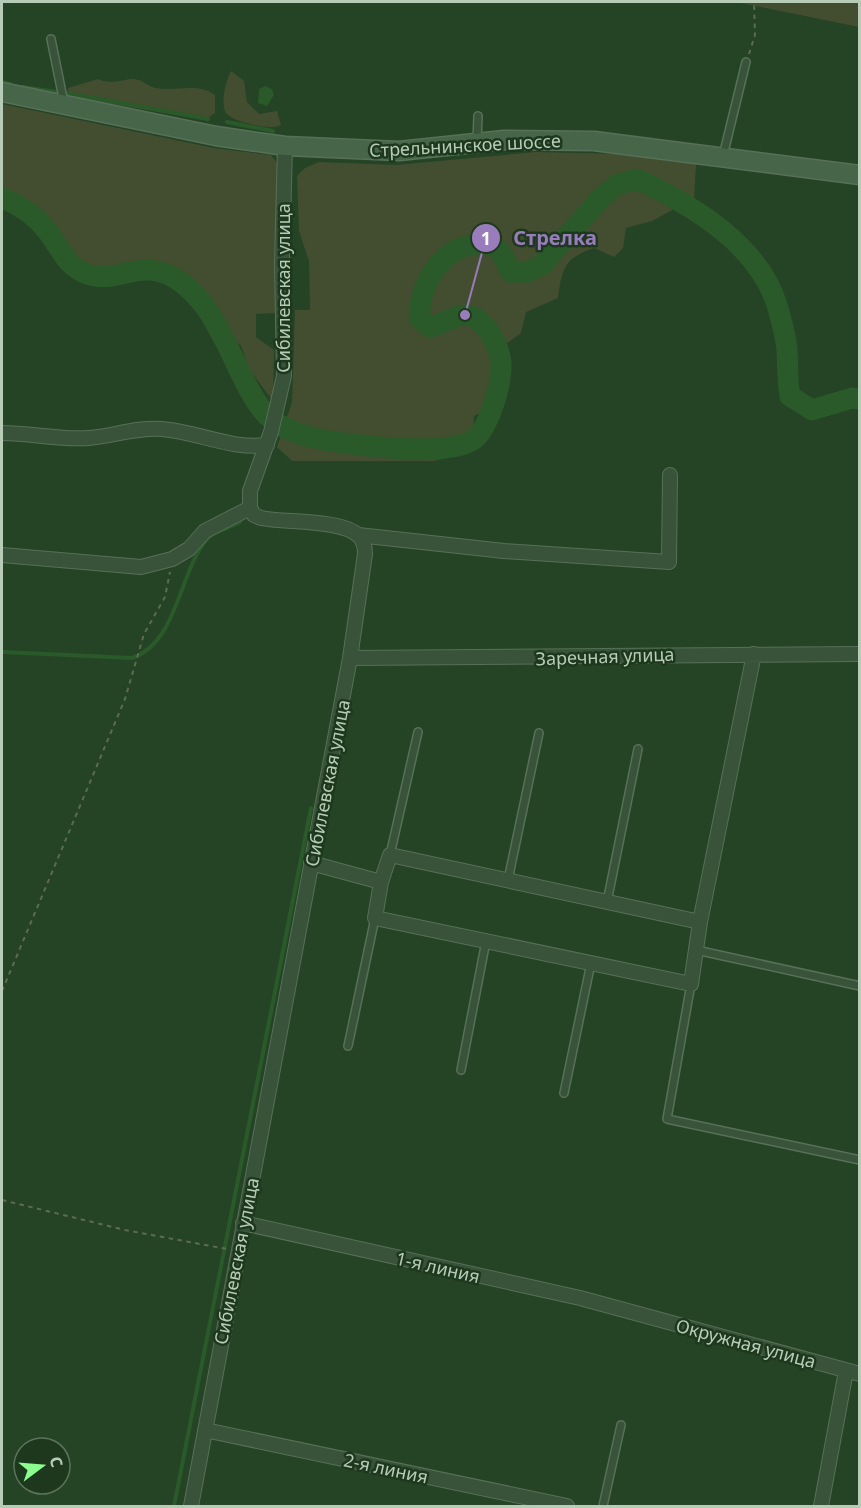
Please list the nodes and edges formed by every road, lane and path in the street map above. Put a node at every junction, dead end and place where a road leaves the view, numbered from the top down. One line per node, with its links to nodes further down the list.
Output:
1 (754, 2): 3 (path)
2 (51, 39): 5 (lane)
3 (746, 62): 9 (lane)
4 (2, 92): 5 (main road, Стрельнинское шоссе)
5 (65, 105): 8 (main road, Стрельнинское шоссе)
6 (478, 116): 7 (lane)
7 (477, 143): 8 (main road, Стрельнинское шоссе); 9 (main road, Стрельнинское шоссе)
8 (285, 146): 12 (street, Сибилевская улица)
9 (723, 156): 10 (main road, Стрельнинское шоссе)
10 (860, 175)
11 (2, 433): 12 (street)
12 (269, 439): 14 (street, Сибилевская улица)
13 (670, 475): 15 (street)
14 (250, 508): 15 (street); 17 (street)
15 (358, 535): 20 (street, Сибилевская улица)
16 (2, 555): 17 (street)
17 (172, 559): 36 (path)
18 (754, 654): 19 (street, Заречная улица); 20 (street, Заречная улица); 30 (street)
19 (860, 654)
20 (350, 658): 25 (street, Сибилевская улица)
21 (418, 732): 24 (lane)
22 (539, 733): 26 (lane)
23 (639, 749): 28 (lane)
24 (390, 855): 26 (street); 27 (street)
25 (311, 863): 27 (street); 42 (street, Сибилевская улица)
26 (508, 880): 28 (street)
27 (381, 882): 29 (street)
28 (607, 902): 30 (street)
29 (375, 918): 31 (street); 37 (lane)
30 (700, 921): 32 (street)
31 (486, 941): 33 (street); 38 (lane)
32 (696, 950): 34 (street); 35 (lane)
33 (591, 963): 34 (street); 39 (lane)
34 (691, 984): 40 (lane)
35 (860, 986)
36 (2, 992)
37 (348, 1046)
38 (461, 1070)
39 (564, 1092)
40 (860, 1160)
41 (2, 1200): 43 (path)
42 (243, 1223): 44 (street, 1-я линия); 47 (street, Сибилевская улица)
43 (228, 1249)
44 (633, 1312): 45 (street, Окружная улица)
45 (853, 1372): 51 (street)
46 (621, 1425): 50 (lane)
47 (205, 1430): 48 (street, Сибилевская улица); 49 (street, 2-я линия)
48 (191, 1506)
49 (567, 1506)
50 (603, 1506)
51 (821, 1506)

